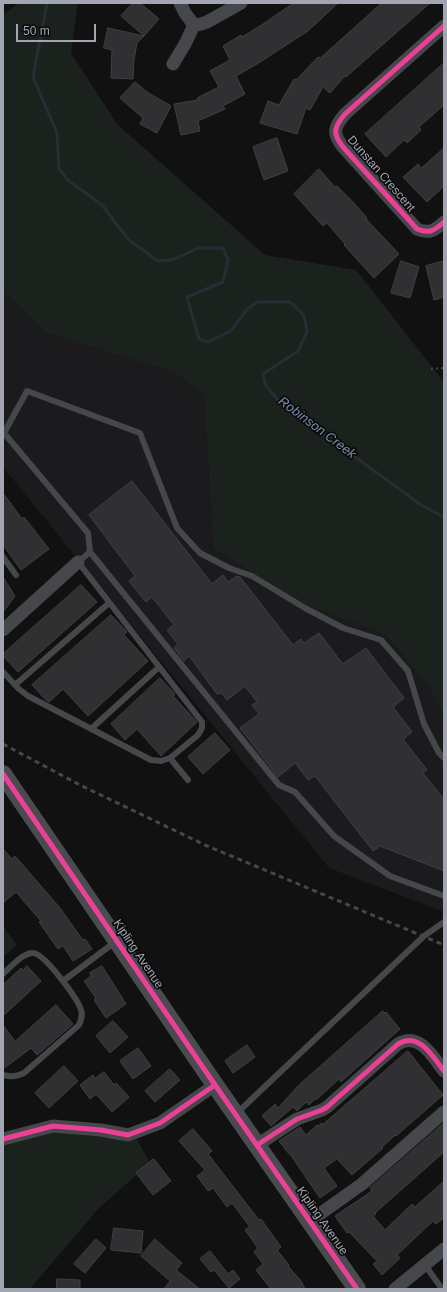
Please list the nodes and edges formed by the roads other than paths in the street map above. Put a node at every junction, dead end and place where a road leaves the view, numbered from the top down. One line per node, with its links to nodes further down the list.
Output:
1 (180, 3): 3 (street)
2 (241, 3): 3 (street)
3 (194, 25): 5 (street)
4 (444, 26): 6 (street, Dunstan Crescent)
5 (172, 64)
6 (444, 222)
7 (90, 552): 9 (lane); 18 (lane); 21 (lane)
8 (3, 557): 10 (lane)
9 (78, 562): 11 (lane); 12 (street)
10 (16, 575)
11 (109, 602): 13 (lane); 15 (lane)
12 (3, 630)
13 (159, 667): 16 (lane); 17 (lane)
14 (3, 672): 15 (lane)
15 (15, 685): 16 (lane)
16 (91, 729): 17 (lane)
17 (170, 758): 20 (lane)
18 (444, 758)
19 (3, 774): 23 (street, Kipling Avenue)
20 (188, 780)
21 (444, 896)
22 (444, 922): 30 (lane)
23 (117, 942): 25 (lane); 28 (street, Kipling Avenue)
24 (3, 974): 25 (lane)
25 (63, 981): 27 (lane)
26 (444, 1071): 32 (street)
27 (3, 1075)
28 (215, 1085): 30 (street, Kipling Avenue); 31 (street)
29 (444, 1112): 33 (street, Kipling Avenue)
30 (235, 1114): 32 (street, Kipling Avenue)
31 (3, 1138)
32 (257, 1145): 33 (street, Kipling Avenue)
33 (310, 1221): 36 (street, Kipling Avenue)
34 (444, 1249): 35 (street)
35 (425, 1265): 37 (street); 38 (lane)
36 (357, 1289)
37 (395, 1289)
38 (442, 1289)

